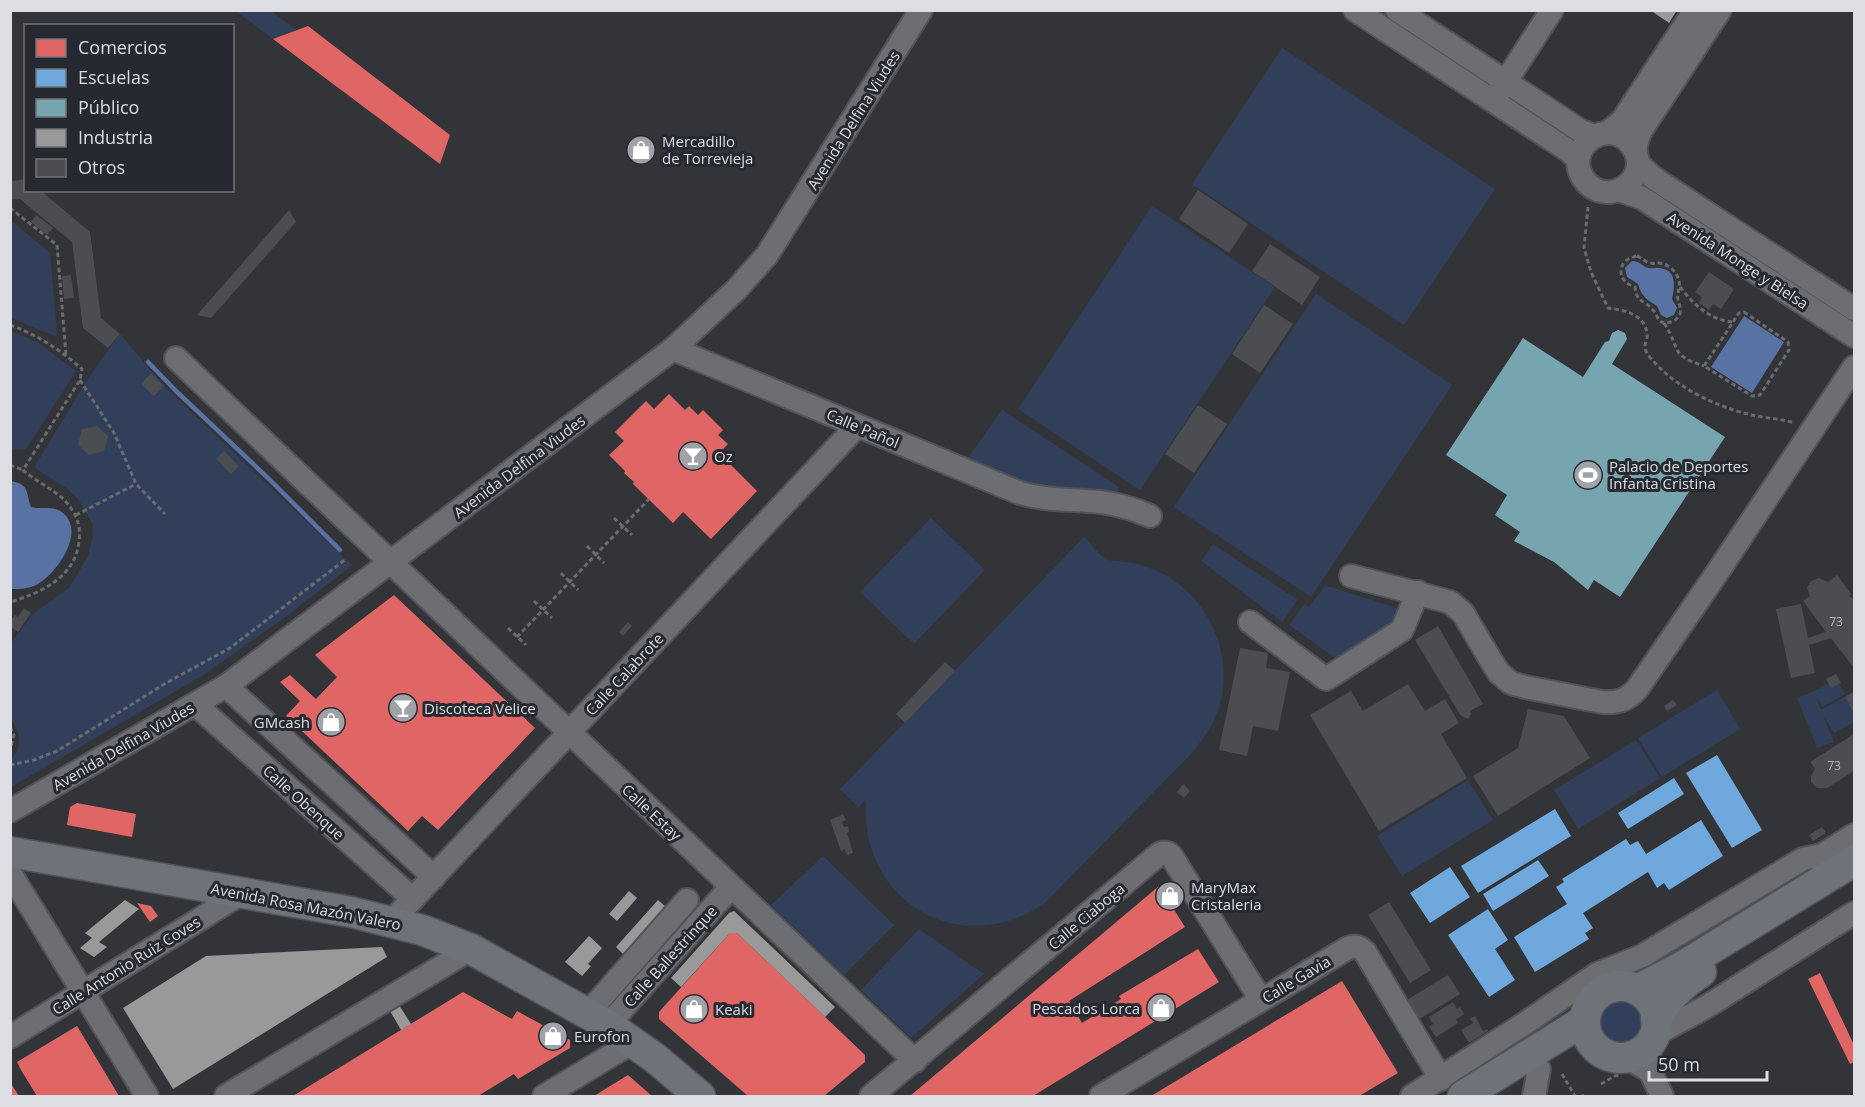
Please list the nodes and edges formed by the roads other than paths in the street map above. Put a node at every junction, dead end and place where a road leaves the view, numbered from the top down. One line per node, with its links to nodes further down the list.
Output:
1 (921, 10): 15 (street, Avenida Delfina Viudes)
2 (1355, 10): 8 (street)
3 (1397, 10): 7 (street)
4 (1552, 10): 7 (street)
5 (1695, 10): 9 (street)
6 (1720, 10): 10 (street)
7 (1505, 81): 8 (street); 9 (street)
8 (1493, 101): 11 (street)
9 (1600, 134): 10 (street); 11 (street)
10 (1637, 158): 12 (street); 13 (street, Avenida Monge y Bielsa)
11 (1578, 159): 12 (street)
12 (1619, 190): 14 (street, Avenida Monge y Bielsa)
13 (1854, 309)
14 (1854, 336)
15 (673, 349): 18 (street, Calle Pañol); 20 (street, Avenida Delfina Viudes)
16 (176, 358): 20 (street, Calle Estay)
17 (1854, 367): 22 (street)
18 (857, 426): 19 (street, Calle Pañol); 26 (street, Calle Calabrote)
19 (1150, 516)
20 (389, 562): 24 (street, Avenida Delfina Viudes); 26 (street, Calle Estay)
21 (1351, 576): 22 (street)
22 (1418, 592): 23 (street)
23 (1250, 622)
24 (226, 686): 25 (street, Avenida Delfina Viudes); 32 (street)
25 (196, 705): 27 (street, Avenida Delfina Viudes); 36 (street, Calle Obenque)
26 (569, 733): 32 (street, Calle Calabrote); 34 (street, Calle Estay)
27 (10, 811)
28 (1854, 835): 51 (street)
29 (10, 852): 35 (main road, Avenida Rosa Mazón Valero)
30 (1854, 861): 41 (main road)
31 (10, 873): 42 (street)
32 (434, 877): 36 (street, Calle Calabrote)
33 (1854, 878): 48 (main road)
34 (731, 887): 44 (street, Calle Ballestrinque); 49 (street, Calle Estay)
35 (242, 893): 39 (main road, Avenida Rosa Mazón Valero); 42 (street, Calle Antonio Ruiz Coves)
36 (413, 899): 39 (street, Calle Calabrote)
37 (687, 900): 44 (street)
38 (1854, 913): 48 (street)
39 (391, 922): 40 (main road, Avenida Rosa Mazón Valero)
40 (471, 949): 44 (main road, Avenida Rosa Mazón Valero); 53 (street)
41 (1637, 990): 45 (main road); 48 (main road)
42 (84, 993): 46 (street, Calle Antonio Ruiz Coves); 52 (street)
43 (1261, 1000): 49 (street, Calle Ciaboga); 51 (street, Calle Gavia); 57 (street, Calle Gavia)
44 (598, 1019): 47 (main road, Avenida Rosa Mazón Valero)
45 (1585, 1020): 48 (main road); 51 (main road)
46 (10, 1037)
47 (633, 1042): 54 (street); 55 (main road, Avenida Rosa Mazón Valero)
48 (1639, 1046): 50 (main road); 60 (street)
49 (915, 1061): 56 (street, Calle Ciaboga)
50 (1545, 1080): 59 (main road)
51 (1452, 1088): 58 (street)
52 (147, 1096)
53 (226, 1096)
54 (544, 1096)
55 (700, 1096)
56 (871, 1096)
57 (1101, 1096)
58 (1412, 1096)
59 (1494, 1096)
60 (1662, 1096)

